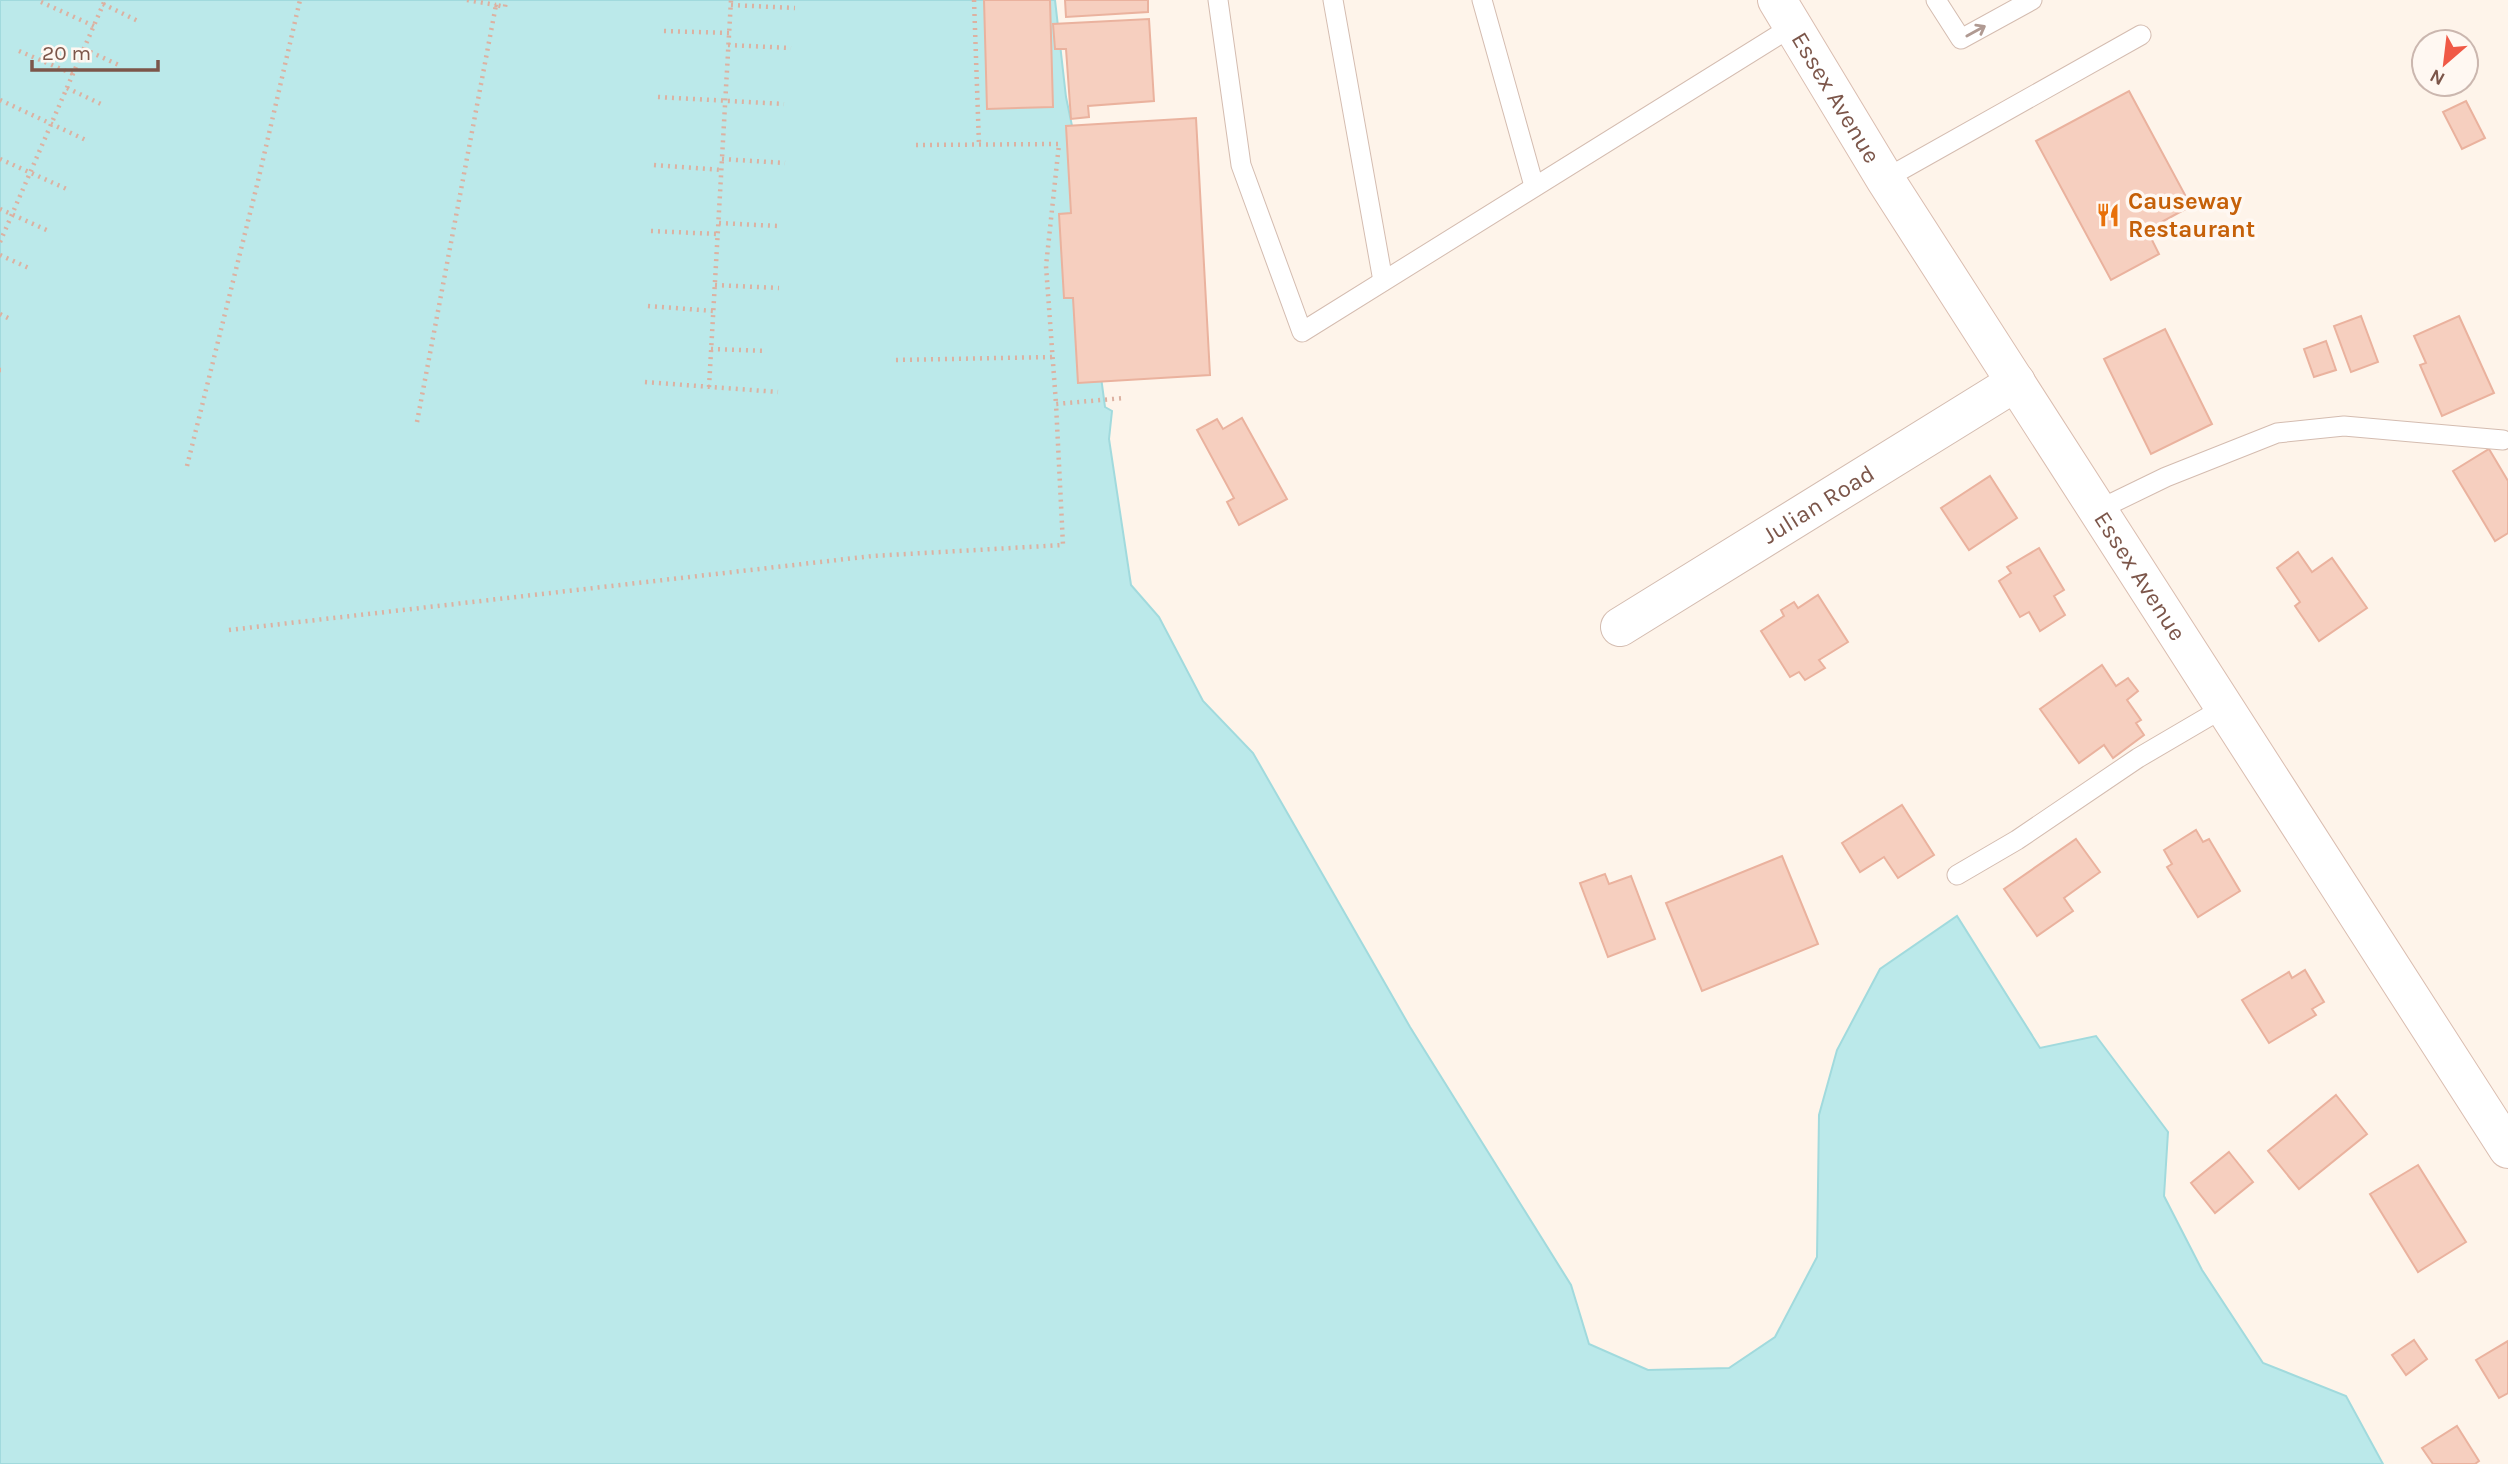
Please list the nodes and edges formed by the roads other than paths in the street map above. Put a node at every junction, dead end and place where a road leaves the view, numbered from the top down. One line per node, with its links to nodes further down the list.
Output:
1 (1218, 0): 10 (lane)
2 (1333, 0): 10 (lane)
3 (1482, 0): 9 (lane)
4 (1936, 0): 5 (lane, one-way to 5)
5 (2032, 0)
6 (1785, 13): 8 (street, Essex Avenue); 9 (lane)
7 (2141, 35): 8 (lane)
8 (1885, 179): 11 (street, Essex Avenue)
9 (1534, 186): 10 (lane)
10 (1382, 281)
11 (2016, 382): 13 (street, Essex Avenue); 14 (street, Julian Road)
12 (2503, 440): 13 (lane)
13 (2098, 510): 15 (street, Essex Avenue)
14 (1620, 627)
15 (2225, 707): 16 (lane); 17 (street, Essex Avenue)
16 (1957, 875)
17 (2508, 1149)

